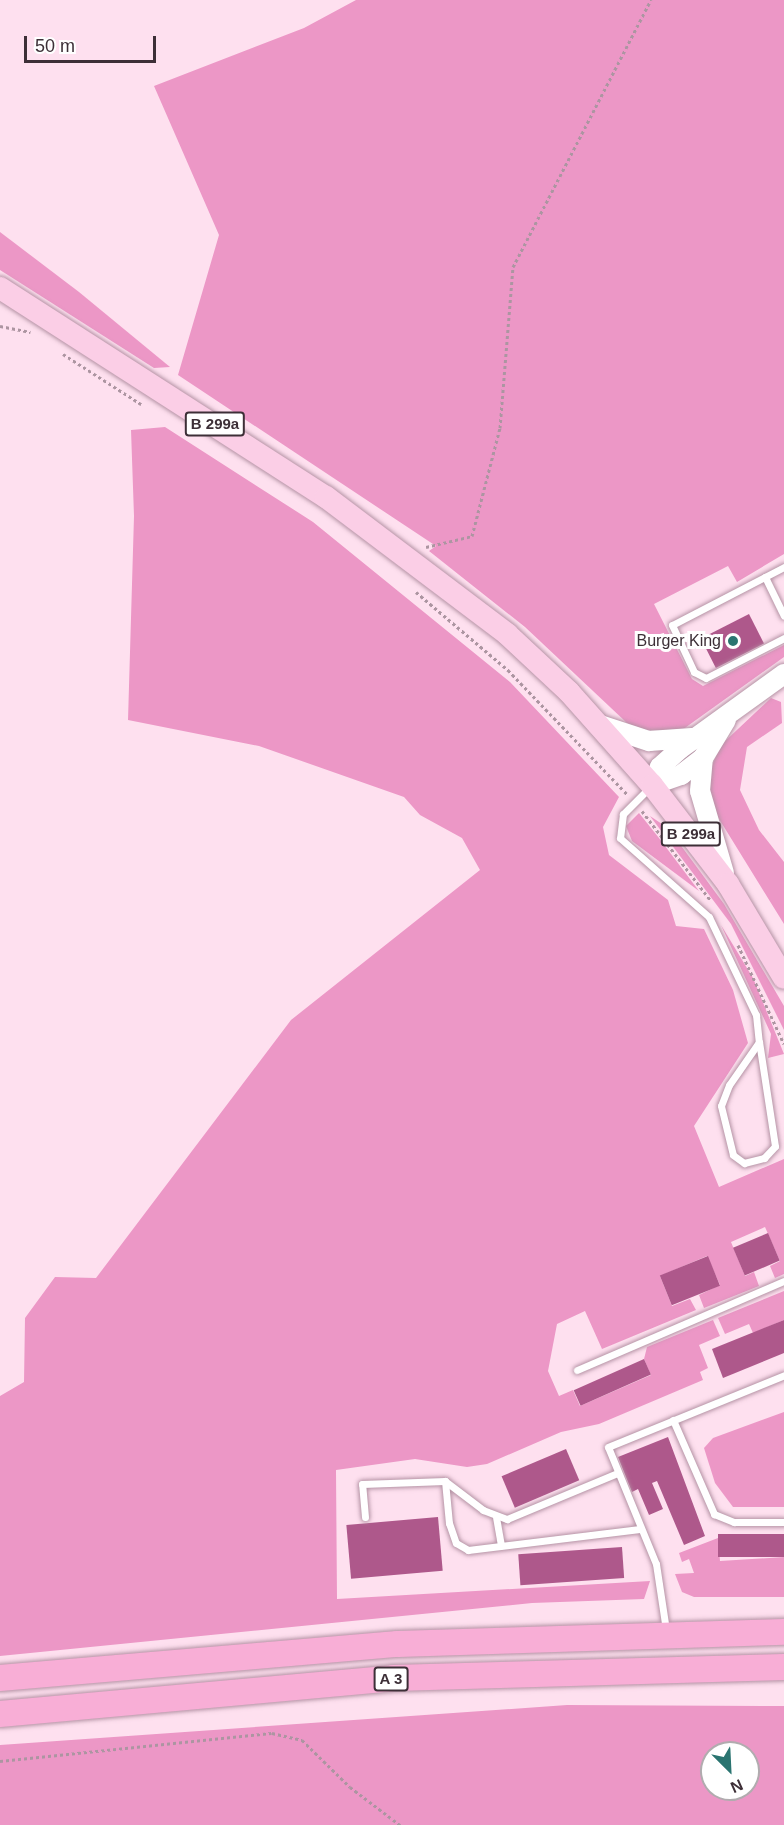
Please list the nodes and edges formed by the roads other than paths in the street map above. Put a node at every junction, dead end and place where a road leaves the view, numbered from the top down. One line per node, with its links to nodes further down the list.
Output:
1 (0, 288): 8 (main road, B 299a)
2 (784, 567): 3 (lane)
3 (765, 577): 4 (lane); 5 (lane)
4 (784, 616)
5 (784, 638)
6 (784, 675): 7 (street)
7 (726, 720): 9 (street); 10 (street)
8 (600, 725): 9 (street); 11 (main road, B 299a)
9 (700, 735): 11 (street)
10 (702, 758): 11 (street); 12 (street)
11 (652, 785): 12 (main road, B 299a); 14 (lane)
12 (728, 884): 13 (main road, B 299a)
13 (784, 978)
14 (759, 1042): 14 (lane)
15 (784, 1281): 16 (lane)
16 (577, 1370)
17 (784, 1375): 18 (lane)
18 (673, 1420): 19 (lane); 23 (lane)
19 (615, 1474): 22 (lane); 24 (lane)
20 (445, 1480): 21 (lane); 22 (lane); 25 (lane)
21 (365, 1517)
22 (496, 1517): 25 (lane)
23 (784, 1522)
24 (640, 1529): 25 (lane); 27 (lane)
25 (501, 1546)
26 (784, 1632): 27 (highway, A 3)
27 (667, 1634): 29 (highway, A 3)
28 (784, 1667): 30 (highway, A 3)
29 (0, 1678)
30 (0, 1714)

